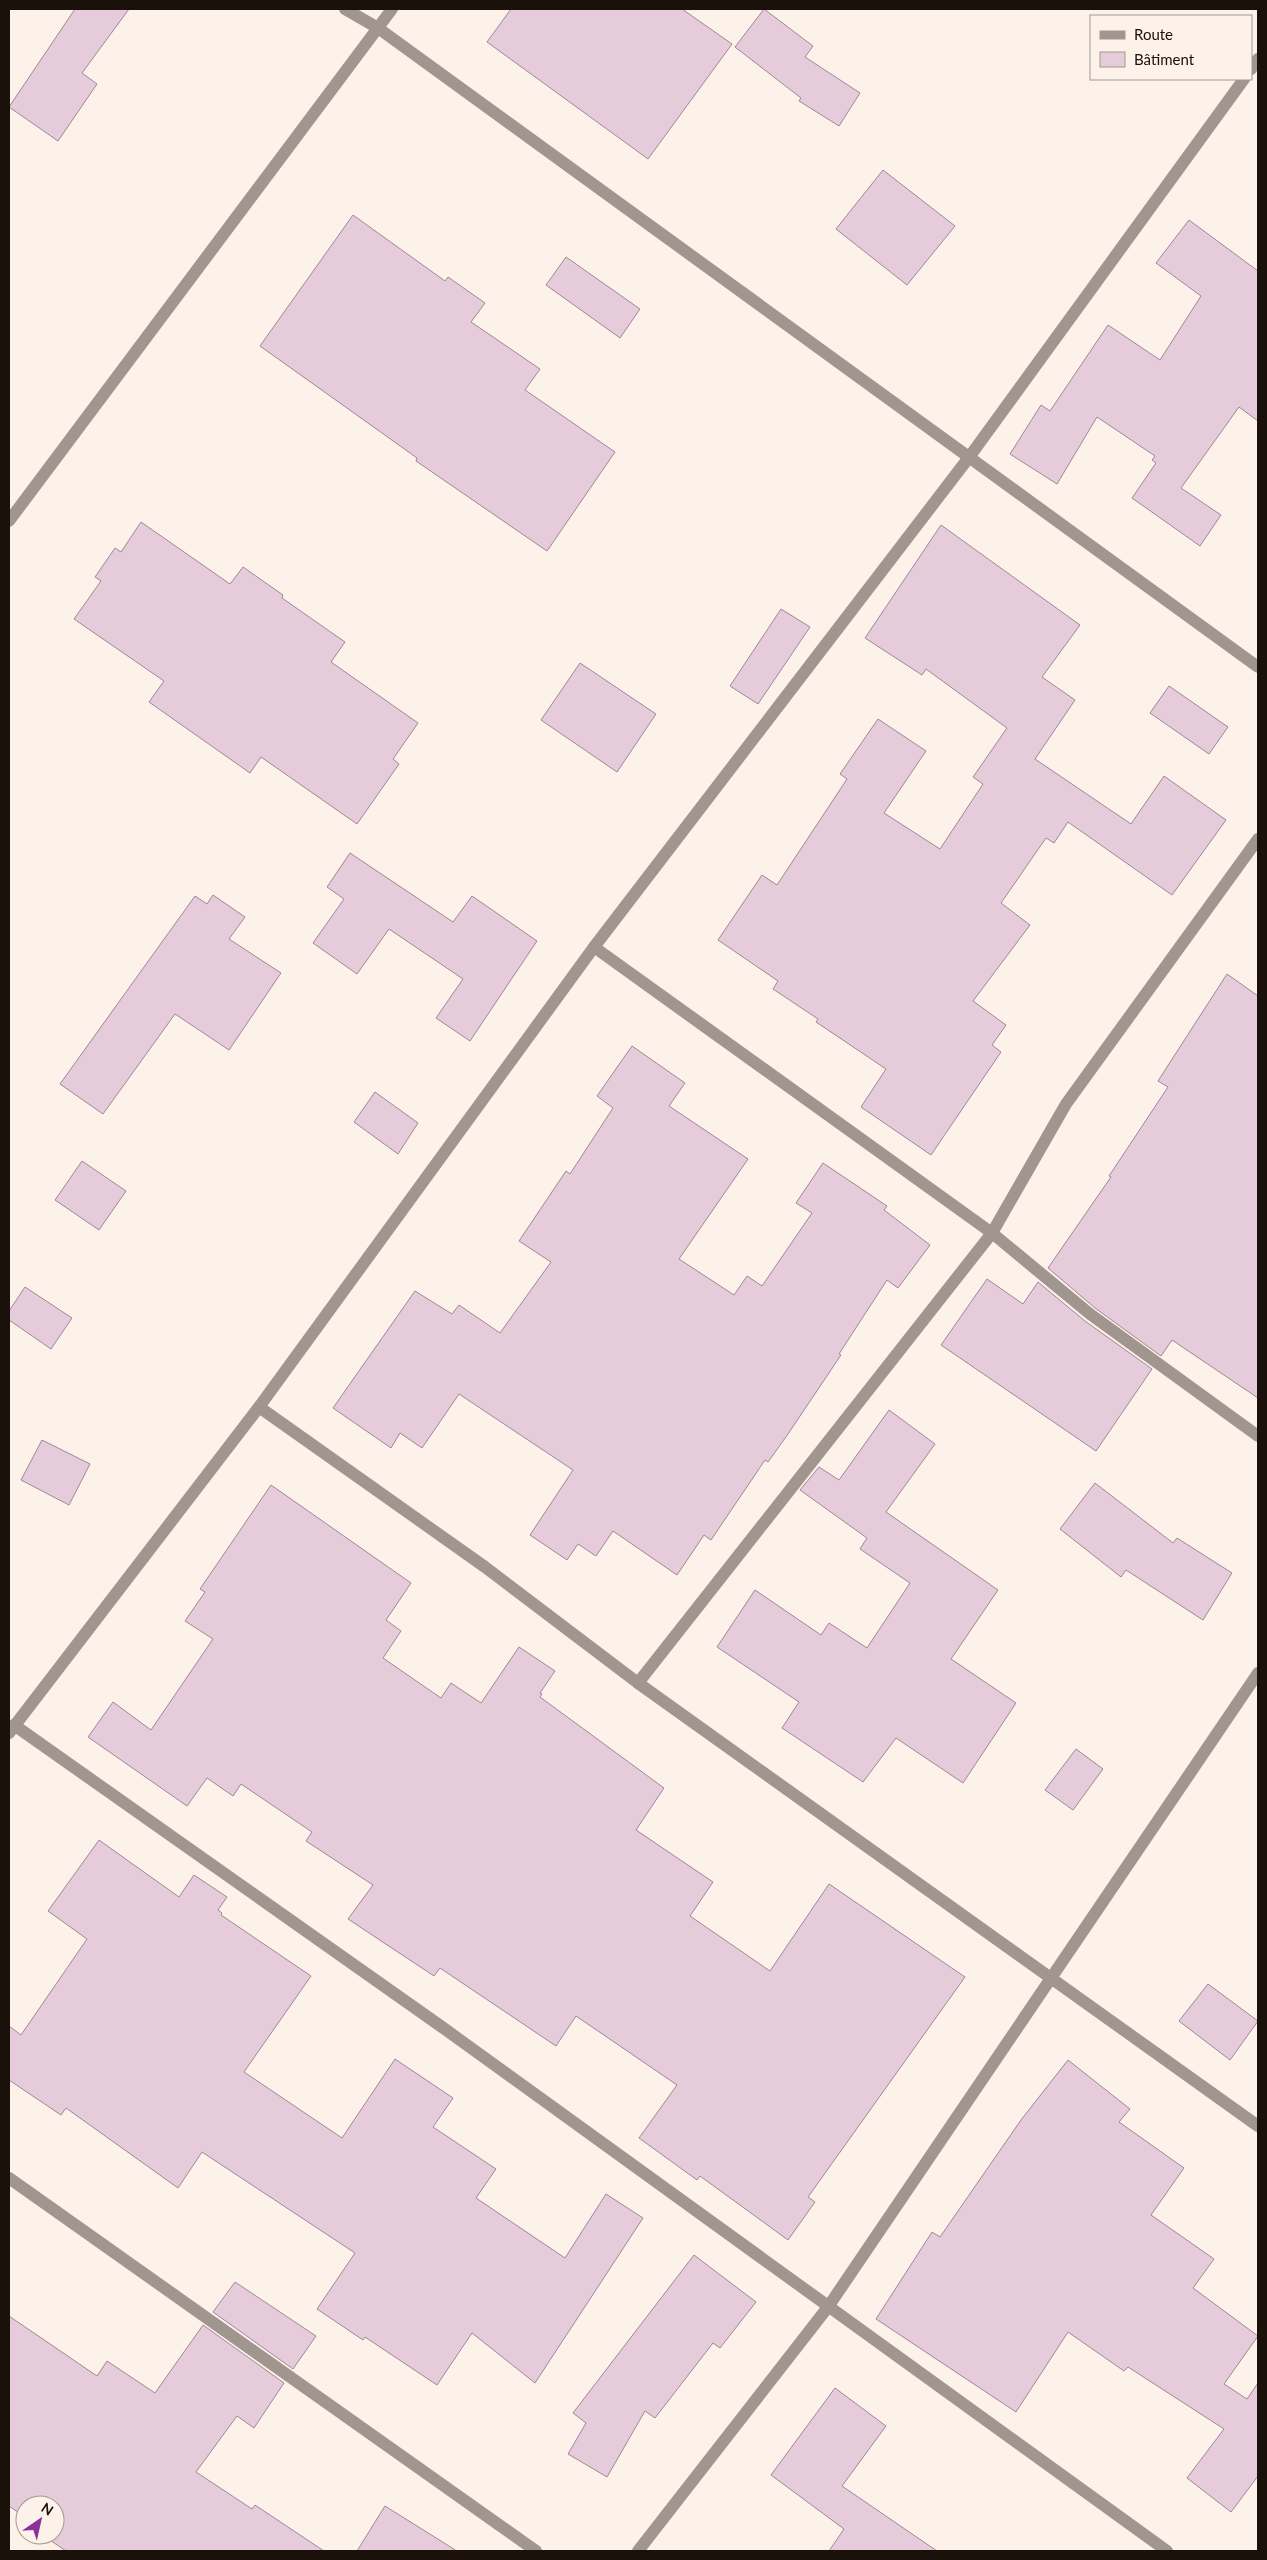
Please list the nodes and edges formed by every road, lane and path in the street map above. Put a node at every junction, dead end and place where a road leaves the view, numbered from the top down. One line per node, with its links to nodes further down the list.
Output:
1 (345, 9): 3 (street)
2 (392, 9): 3 (street)
3 (378, 28): 5 (street); 6 (street)
4 (1243, 80): 5 (street)
5 (970, 456): 7 (street); 9 (street)
6 (9, 521)
7 (1258, 667)
8 (1258, 840): 10 (street)
9 (594, 947): 10 (street); 11 (street)
10 (992, 1233): 12 (street); 14 (street)
11 (259, 1407): 14 (street); 15 (street)
12 (1258, 1436)
13 (1258, 1673): 16 (street)
14 (638, 1683): 16 (street)
15 (12, 1729): 19 (street)
16 (1052, 1977): 17 (street); 19 (street)
17 (1258, 2126)
18 (9, 2178): 20 (street)
19 (828, 2306): 21 (street); 22 (street)
20 (536, 2551)
21 (638, 2551)
22 (1167, 2551)

